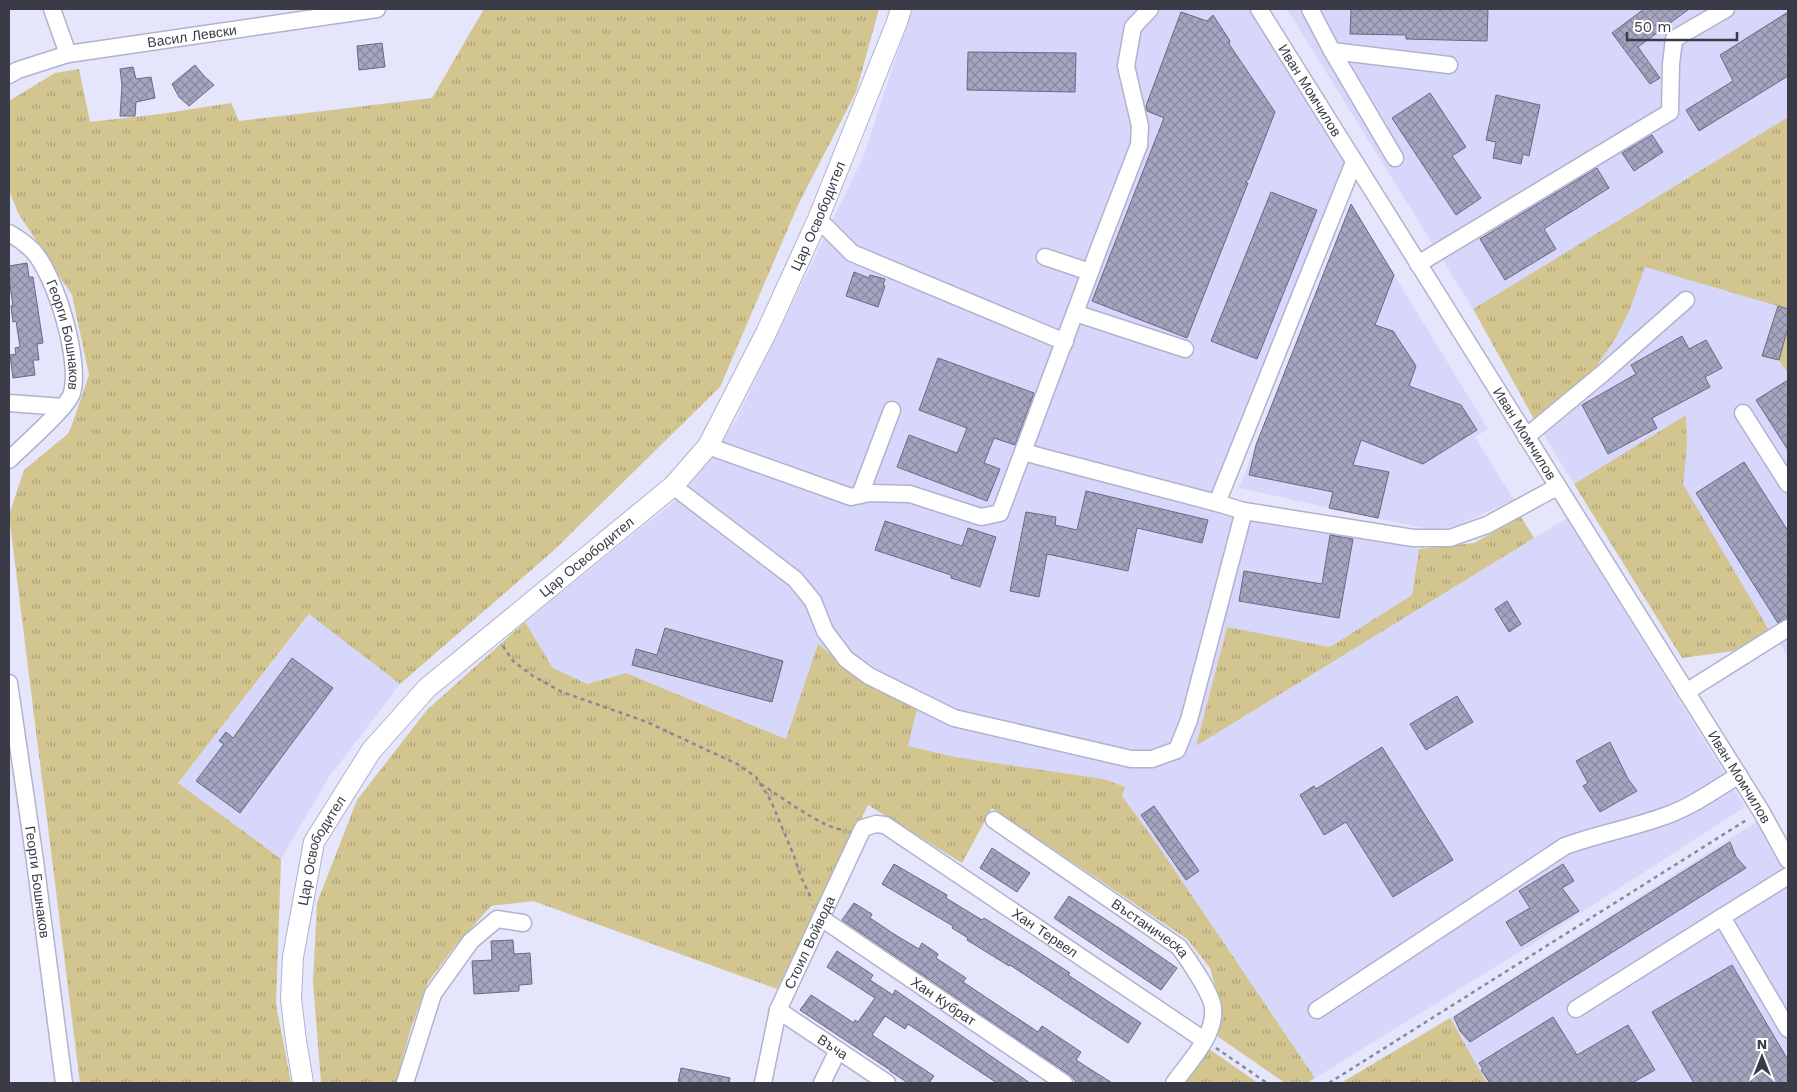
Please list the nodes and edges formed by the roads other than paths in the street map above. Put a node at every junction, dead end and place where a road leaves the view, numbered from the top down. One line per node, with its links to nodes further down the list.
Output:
1 (52, 9): 9 (street)
2 (377, 9): 9 (street, Васил Левски)
3 (901, 9): 14 (main road, Цар Освободител)
4 (1150, 9): 18 (street)
5 (1259, 9): 13 (street, Иван Момчилов)
6 (1310, 9): 8 (street)
7 (1726, 9): 17 (street)
8 (1332, 51): 10 (street); 12 (street)
9 (68, 54): 11 (street, Васил Левски)
10 (1449, 65)
11 (9, 75)
12 (1395, 158)
13 (1354, 162): 17 (street, Иван Момчилов); 35 (street)
14 (818, 219): 21 (street); 28 (main road, Цар Освободител)
15 (9, 233): 24 (street, Георги Бошнаков)
16 (1045, 257): 18 (street)
17 (1418, 264): 27 (street, Иван Момчилов)
18 (1090, 272): 20 (street)
19 (1686, 300): 27 (street)
20 (1075, 313): 21 (street); 22 (street)
21 (1065, 342): 29 (street)
22 (1185, 349)
23 (9, 403): 24 (street)
24 (63, 407): 30 (street, Георги Бошнаков)
25 (892, 410): 34 (street)
26 (1743, 413): 31 (street)
27 (1526, 437): 33 (street, Иван Момчилов)
28 (708, 446): 32 (main road, Цар Освободител); 34 (street)
29 (1023, 452): 34 (street); 35 (street)
30 (9, 460)
31 (1788, 484)
32 (673, 486): 36 (street); 56 (main road, Цар Освободител)
33 (1557, 486): 36 (street); 39 (street, Иван Момчилов)
34 (860, 495)
35 (1217, 503): 36 (street)
36 (1244, 511)
37 (1788, 628): 39 (street)
38 (9, 683): 40 (street, Георги Бошнаков)
39 (1686, 692): 41 (street, Иван Момчилов)
40 (10, 708): 55 (street, Георги Бошнаков)
41 (1739, 775): 44 (street, Иван Момчилов); 51 (street)
42 (994, 820): 53 (street, Въстаническа)
43 (863, 828): 47 (street, Стоил Войвода); 53 (street, Хан Тервел)
44 (1788, 860)
45 (1788, 876): 46 (street)
46 (1722, 917): 49 (street); 52 (street)
47 (821, 918): 50 (street, Стоил Войвода); 61 (street, Хан Кубрат)
48 (523, 923): 57 (street)
49 (1576, 1009)
50 (778, 1010): 54 (street, Въча); 58 (street, Стоил Войвода)
51 (1317, 1010)
52 (1788, 1029)
53 (1204, 1040): 62 (street, Въстаническа)
54 (838, 1050): 59 (street); 60 (street, Въча)
55 (64, 1083)
56 (303, 1083)
57 (405, 1083)
58 (763, 1083)
59 (822, 1083)
60 (888, 1083)
61 (1064, 1083)
62 (1174, 1083)

